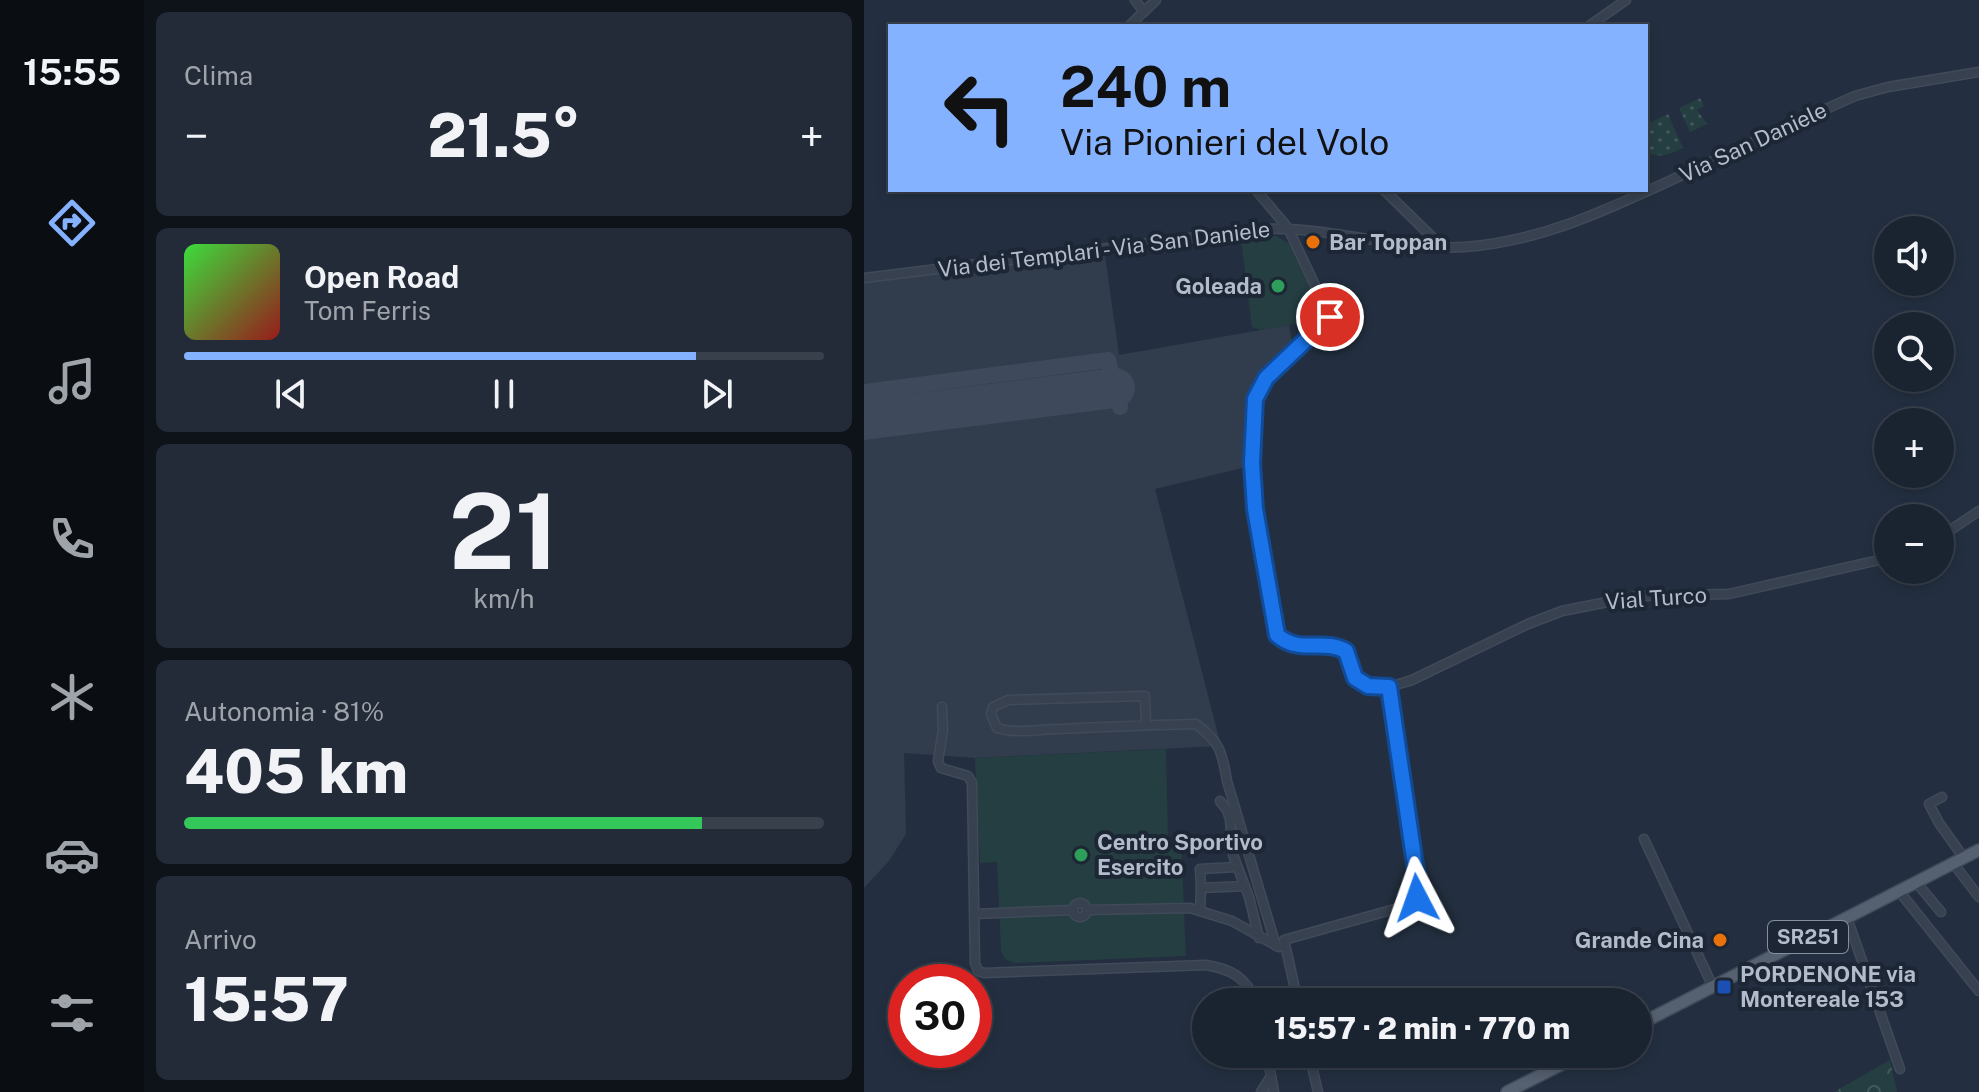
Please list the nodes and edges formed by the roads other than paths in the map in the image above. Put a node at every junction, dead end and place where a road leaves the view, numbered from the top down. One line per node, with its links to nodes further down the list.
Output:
1 (1135, 0): 4 (street)
2 (1156, 0): 4 (street)
3 (1626, 0): 6 (street)
4 (1144, 12): 5 (street)
5 (1131, 24)
6 (1592, 24)
7 (1979, 72): 8 (street, Via San Daniele)
8 (1648, 190)
9 (1258, 192): 12 (street)
10 (1386, 192): 13 (street)
11 (1643, 192): 13 (street, Via San Daniele)
12 (1288, 228): 13 (street, Via dei Templari - Via San Daniele); 14 (street, Via dei Templari - Via San Daniele); 18 (street)
13 (1439, 248)
14 (864, 278)
15 (1979, 511): 16 (street)
16 (1954, 528)
17 (1874, 561): 18 (street, Vial Turco)
18 (1389, 687): 38 (street)
19 (942, 707): 34 (street)
20 (1146, 725): 20 (street); 37 (street)
21 (1942, 797): 25 (street)
22 (1220, 801): 26 (street)
23 (1644, 839): 39 (street)
24 (1979, 850): 25 (main road, SR251)
25 (1959, 860): 27 (main road, SR251); 31 (street)
26 (1236, 867): 28 (street); 29 (street)
27 (1916, 882): 30 (main road, SR251); 33 (street)
28 (1245, 886): 29 (street); 36 (street)
29 (1201, 888): 32 (street)
30 (1899, 891): 35 (main road, SR251); 42 (street)
31 (1979, 897)
32 (1200, 910): 34 (street); 36 (street)
33 (1941, 912)
34 (975, 914): 40 (street)
35 (1847, 918): 39 (main road, SR251); 47 (street)
36 (1259, 938): 37 (street)
37 (1276, 946): 38 (street)
38 (1287, 951): 41 (street)
39 (1713, 987): 43 (main road, SR251)
40 (1249, 988)
41 (1295, 988)
42 (1979, 991)
43 (1652, 1018)
44 (1270, 1068): 48 (street)
45 (1312, 1068): 51 (street)
46 (1554, 1068): 52 (main road)
47 (1900, 1069)
48 (1271, 1076): 49 (street); 50 (street)
49 (1261, 1092)
50 (1274, 1092)
51 (1318, 1092)
52 (1507, 1092)

